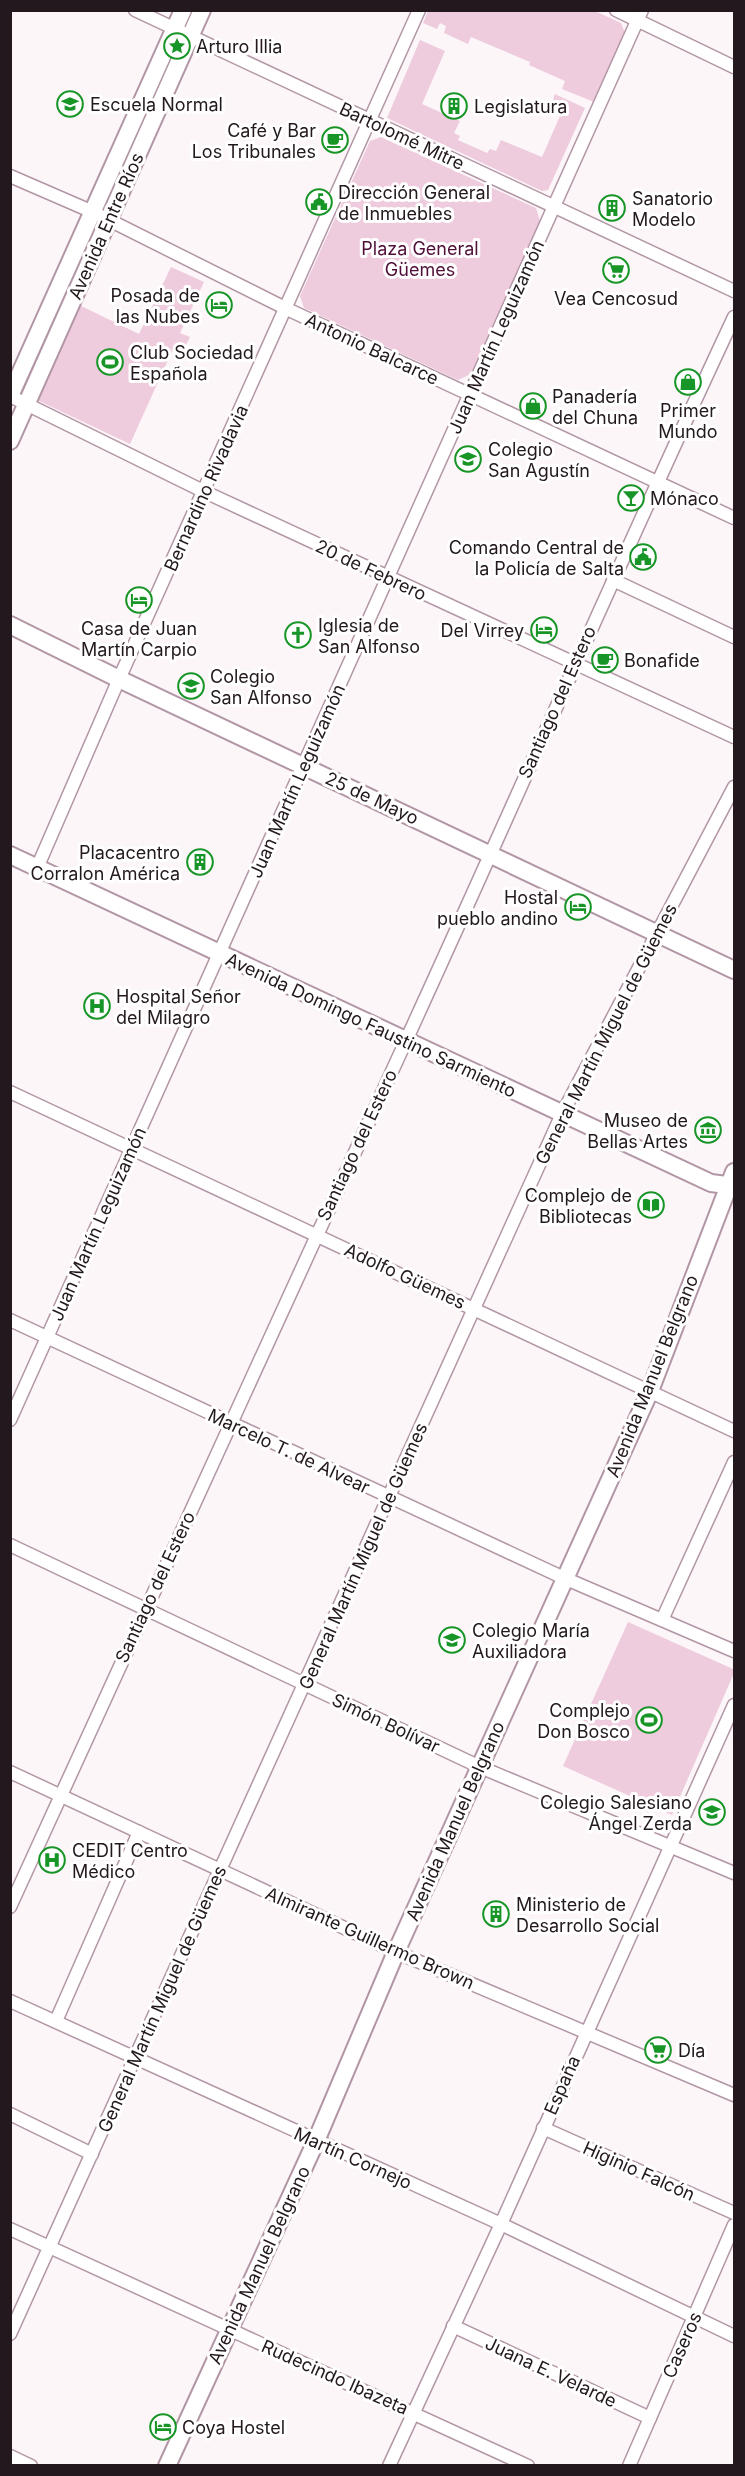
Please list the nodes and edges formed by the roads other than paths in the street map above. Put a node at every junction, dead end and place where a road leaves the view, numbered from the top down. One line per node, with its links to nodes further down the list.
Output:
1 (135, 10): 7 (street, Bartolomé Mitre)
2 (183, 10): 7 (main road, Avenida Entre Ríos)
3 (202, 10): 8 (main road, Avenida Entre Ríos)
4 (419, 10): 10 (street, Bernardino Rivadavia)
5 (616, 10): 6 (street)
6 (640, 16): 9 (street); 12 (street, Juan Martín Leguizamón)
7 (174, 28): 8 (street, Bartolomé Mitre); 13 (main road, Avenida Entre Ríos)
8 (191, 36): 10 (street, Bartolomé Mitre); 14 (main road, Avenida Entre Ríos)
9 (735, 67)
10 (369, 122): 12 (street, Bartolomé Mitre); 16 (street, Bernardino Rivadavia)
11 (10, 176): 13 (street, Antonio Balcarce)
12 (554, 207): 15 (street, Bartolomé Mitre); 18 (street, Juan Martín Leguizamón)
13 (93, 212): 14 (street, Antonio Balcarce); 19 (main road, Avenida Entre Ríos)
14 (109, 220): 16 (street, Antonio Balcarce); 20 (main road, Avenida Entre Ríos)
15 (735, 291)
16 (286, 309): 18 (street, Antonio Balcarce); 23 (street, Bernardino Rivadavia)
17 (735, 318): 22 (street, Santiago del Estero)
18 (470, 395): 22 (street, Antonio Balcarce); 25 (street, Juan Martín Leguizamón)
19 (10, 396): 20 (street, 20 de Febrero)
20 (28, 404): 21 (main road, Avenida Entre Ríos); 23 (street, 20 de Febrero)
21 (10, 441)
22 (657, 482): 24 (street, Antonio Balcarce); 26 (street, Santiago del Estero)
23 (205, 492): 25 (street, 20 de Febrero); 30 (street, Bernardino Rivadavia)
24 (735, 518)
25 (389, 579): 29 (street, 20 de Febrero); 32 (street, Juan Martín Leguizamón)
26 (613, 580): 28 (street); 29 (street, Santiago del Estero)
27 (10, 625): 30 (main road, 25 de Mayo)
28 (735, 637)
29 (574, 663): 31 (street, 20 de Febrero); 34 (street, Santiago del Estero)
30 (119, 679): 32 (main road, 25 de Mayo); 36 (street, Bernardino Rivadavia)
31 (735, 737)
32 (304, 766): 34 (main road, 25 de Mayo); 38 (street, Juan Martín Leguizamón)
33 (735, 787): 37 (street, General Martín Miguel de Güemes)
34 (489, 854): 37 (main road, 25 de Mayo); 40 (street, Santiago del Estero)
35 (10, 855): 36 (main road, Avenida Domingo Faustino Sarmiento)
36 (37, 868): 38 (main road, Avenida Domingo Faustino Sarmiento)
37 (657, 932): 39 (main road, 25 de Mayo); 42 (street, General Martín Miguel de Güemes)
38 (218, 954): 40 (main road, Avenida Domingo Faustino Sarmiento); 43 (street, Juan Martín Leguizamón)
39 (735, 970)
40 (405, 1042): 42 (main road, Avenida Domingo Faustino Sarmiento); 45 (street, Santiago del Estero)
41 (10, 1092): 43 (street, Adolfo Güemes)
42 (562, 1114): 44 (main road, Avenida Domingo Faustino Sarmiento); 46 (street, General Martín Miguel de Güemes)
43 (132, 1148): 45 (street, Adolfo Güemes); 48 (street, Juan Martín Leguizamón)
44 (732, 1180): 49 (main road, Avenida Manuel Belgrano)
45 (315, 1234): 46 (street, Adolfo Güemes); 51 (street, Santiago del Estero)
46 (475, 1308): 49 (street, Adolfo Güemes); 54 (street, General Martín Miguel de Güemes)
47 (10, 1320): 48 (street, Marcelo T. de Alvear)
48 (48, 1337): 50 (street, Juan Martín Leguizamón); 51 (street, Marcelo T. de Alvear)
49 (650, 1391): 52 (street, Adolfo Güemes); 56 (main road, Avenida Manuel Belgrano)
50 (10, 1420)
51 (230, 1424): 54 (street, Marcelo T. de Alvear); 57 (street, Santiago del Estero)
52 (735, 1431)
53 (735, 1462): 58 (street)
54 (389, 1497): 56 (street, Marcelo T. de Alvear); 60 (street, General Martín Miguel de Güemes)
55 (10, 1545): 57 (street, Simón Bolívar)
56 (564, 1578): 58 (street, Marcelo T. de Alvear); 62 (main road, Avenida Manuel Belgrano)
57 (144, 1609): 60 (street, Simón Bolívar); 64 (street, Santiago del Estero)
58 (662, 1620): 59 (street, Marcelo T. de Alvear)
59 (735, 1651)
60 (305, 1685): 62 (street, Simón Bolívar); 67 (street, General Martín Miguel de Güemes)
61 (735, 1705): 66 (street, España)
62 (480, 1767): 66 (street, Simón Bolívar); 70 (main road, Avenida Manuel Belgrano)
63 (10, 1772): 64 (street, Almirante Guillermo Brown)
64 (61, 1795): 65 (street, Almirante Guillermo Brown); 69 (street, Santiago del Estero)
65 (139, 1832): 67 (street, Almirante Guillermo Brown); 72 (street)
66 (670, 1846): 68 (street, Simón Bolívar); 73 (street, España)
67 (220, 1870): 70 (street, Almirante Guillermo Brown); 74 (street, General Martín Miguel de Güemes)
68 (735, 1873)
69 (10, 1907)
70 (396, 1952): 73 (street, Almirante Guillermo Brown); 78 (main road, Avenida Manuel Belgrano)
71 (10, 2001): 72 (street, Martín Cornejo)
72 (56, 2022): 74 (street, Martín Cornejo)
73 (586, 2032): 75 (street, Almirante Guillermo Brown); 77 (street, España)
74 (136, 2058): 78 (street, Martín Cornejo); 79 (street, General Martín Miguel de Güemes)
75 (735, 2095)
76 (10, 2114): 79 (street)
77 (543, 2128): 80 (street, Higinio Falcón); 81 (street, España)
78 (316, 2141): 81 (street, Martín Cornejo); 87 (main road, Avenida Manuel Belgrano)
79 (92, 2154): 84 (street, General Martín Miguel de Güemes)
80 (735, 2214)
81 (501, 2224): 85 (street, Martín Cornejo); 86 (street, España)
82 (735, 2225): 85 (street, Caseros)
83 (10, 2229): 84 (street, Rudecindo Ibazeta)
84 (49, 2248): 87 (street, Rudecindo Ibazeta); 88 (street, General Martín Miguel de Güemes)
85 (694, 2317): 89 (street, Martín Cornejo); 91 (street, Caseros)
86 (453, 2325): 90 (street, España); 91 (street, Juana E. Velarde)
87 (230, 2329): 90 (street, Rudecindo Ibazeta); 94 (main road, Avenida Manuel Belgrano)
88 (10, 2334)
89 (735, 2336)
90 (414, 2412): 95 (street, España); 96 (street, Rudecindo Ibazeta)
91 (650, 2418): 97 (street, Caseros)
92 (10, 2456): 93 (street)
93 (31, 2466)
94 (167, 2466)
95 (390, 2466)
96 (528, 2466)
97 (629, 2466)

